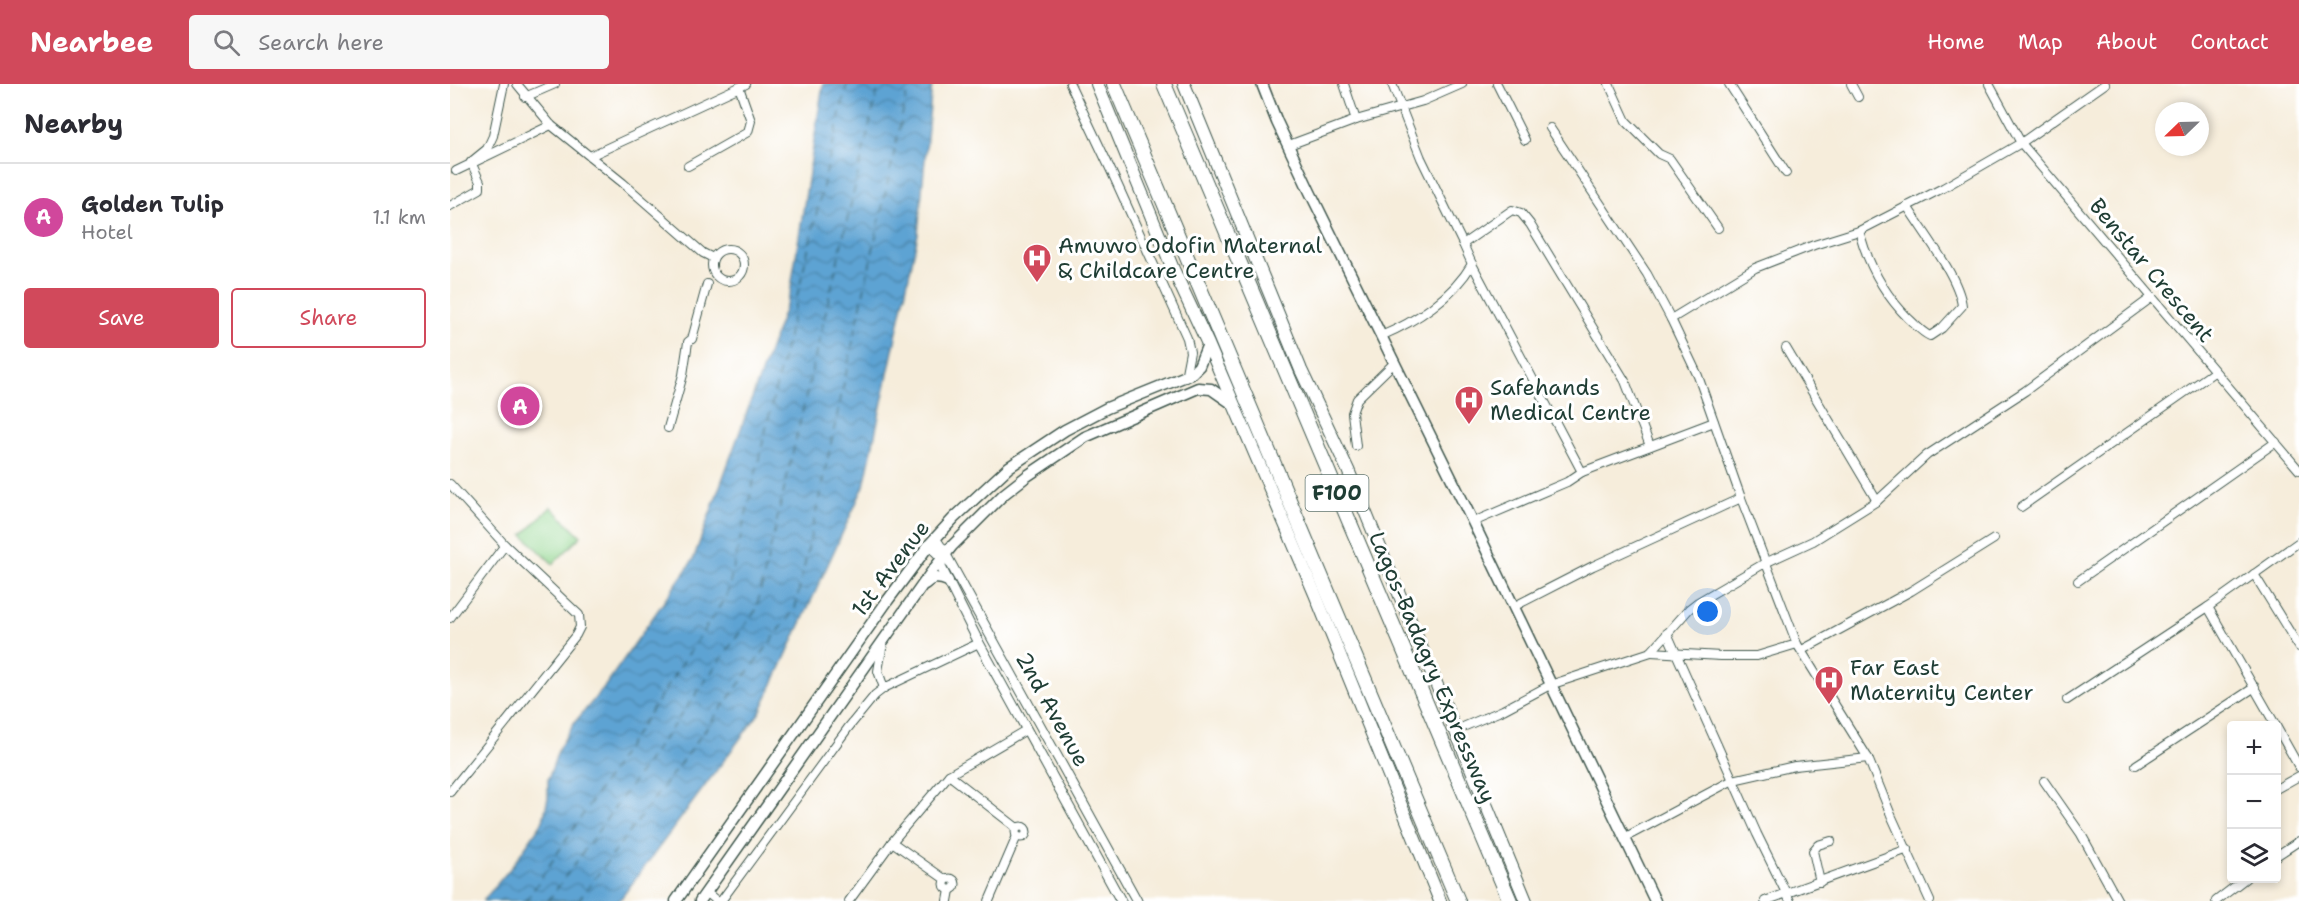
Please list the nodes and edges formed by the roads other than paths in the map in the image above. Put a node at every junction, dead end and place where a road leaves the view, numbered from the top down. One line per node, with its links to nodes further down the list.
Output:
1 (504, 84): 30 (street)
2 (516, 84): 20 (street)
3 (555, 84): 20 (street)
4 (1070, 84): 49 (street)
5 (1097, 84): 45 (main road)
6 (1114, 84): 118 (highway, F100)
7 (1164, 84): 119 (highway, Lagos-Badagry Expressway / F100)
8 (1184, 84): 89 (main road, Lagos-Badagry Expressway)
9 (1262, 84): 28 (main road)
10 (1344, 84): 23 (street)
11 (1392, 84): 22 (street)
12 (1462, 84): 22 (street)
13 (1497, 84): 26 (street)
14 (1609, 84): 36 (street)
15 (1729, 84): 33 (street)
16 (1851, 84): 21 (street)
17 (1989, 84): 27 (street, Benstar Crescent)
18 (2104, 84): 27 (street)
19 (742, 86): 29 (street); 31 (street)
20 (525, 97): 24 (street)
21 (1858, 97)
22 (1402, 108): 23 (street); 38 (street)
23 (1356, 120): 28 (street)
24 (551, 125): 29 (street); 30 (street)
25 (1550, 128): 43 (street)
26 (1525, 140)
27 (2020, 143): 35 (street); 42 (street, Benstar Crescent)
28 (1289, 145): 44 (main road)
29 (590, 156): 39 (street)
30 (471, 162): 32 (street); 34 (street)
31 (688, 166)
32 (456, 171)
33 (1786, 173)
34 (450, 206)
35 (1907, 207): 37 (street); 37 (street)
36 (1718, 228)
37 (1859, 231): 43 (street)
38 (1463, 244): 40 (street); 55 (street)
39 (713, 258): 39 (street)
40 (1472, 264): 44 (street); 57 (street)
41 (707, 284): 52 (street)
42 (2151, 298): 48 (street, Benstar Crescent); 60 (street)
43 (1671, 319): 51 (street)
44 (1381, 336): 47 (main road)
45 (1208, 344): 49 (main road, 1st Avenue); 50 (main road)
46 (1786, 348): 60 (street)
47 (1394, 363): 54 (street); 62 (main road)
48 (2214, 372): 53 (street, Benstar Crescent); 61 (street)
49 (1185, 378): 64 (main road, 1st Avenue)
50 (1234, 405): 67 (main road, 1st Avenue); 117 (main road)
51 (1714, 422): 55 (street); 59 (street)
52 (668, 428)
53 (2276, 442): 56 (street, Benstar Crescent); 70 (street)
54 (1356, 446)
55 (1650, 447): 57 (street)
56 (2299, 470)
57 (1582, 472): 62 (street)
58 (450, 484): 66 (street)
59 (1741, 498): 68 (street); 73 (street)
60 (1876, 501): 68 (street)
61 (2021, 507)
62 (1473, 522): 73 (main road)
63 (1994, 539): 79 (street)
64 (932, 542): 67 (street, 2nd Avenue); 110 (main road, 1st Avenue)
65 (2299, 542): 69 (street)
66 (505, 545): 75 (street); 99 (street)
67 (945, 554): 71 (street, 2nd Avenue); 72 (main road, 1st Avenue); 116 (street, 2nd Avenue)
68 (1765, 563): 76 (street); 79 (street)
69 (2254, 574): 74 (street); 80 (street)
70 (2078, 580)
71 (948, 581): 72 (main road); 78 (street, 2nd Avenue)
72 (922, 587): 77 (main road, 1st Avenue)
73 (1513, 607): 83 (main road)
74 (2208, 607): 84 (street); 86 (street)
75 (450, 618)
76 (1667, 633): 81 (street); 82 (street)
77 (883, 640): 85 (street); 108 (main road, 1st Avenue)
78 (979, 643): 85 (street); 88 (street, 2nd Avenue)
79 (1800, 647): 82 (street); 91 (street)
80 (2299, 647)
81 (1652, 651): 82 (street); 83 (street)
82 (1674, 653): 96 (street)
83 (1550, 685): 89 (street); 100 (main road)
84 (2255, 687): 87 (street); 92 (street)
85 (884, 688): 111 (street)
86 (2067, 700)
87 (2273, 721)
88 (1026, 730): 94 (street); 115 (street, 2nd Avenue)
89 (1456, 730): 120 (main road, Lagos-Badagry Expressway)
90 (2281, 735): 93 (street)
91 (1868, 758): 96 (street); 104 (street)
92 (2136, 765)
93 (2299, 767)
94 (948, 775): 103 (street); 114 (street)
95 (2299, 776): 98 (street)
96 (1733, 780): 100 (street); 109 (street)
97 (2044, 782): 124 (street)
98 (2281, 787)
99 (450, 792)
100 (1624, 838): 121 (main road)
101 (1832, 841): 106 (street)
102 (2299, 841): 105 (street)
103 (892, 842): 112 (street); 113 (street)
104 (1908, 849): 106 (street); 123 (street)
105 (2281, 853)
106 (1820, 882): 109 (street)
107 (2241, 883): 125 (street)
108 (703, 897): 111 (street)
109 (1788, 897): 122 (street)
110 (676, 901)
111 (719, 901)
112 (849, 901)
113 (948, 901)
114 (989, 901)
115 (1121, 901)
116 (1137, 901)
117 (1440, 901)
118 (1458, 901)
119 (1509, 901)
120 (1526, 901)
121 (1655, 901)
122 (1765, 901)
123 (1930, 901)
124 (2118, 901)
125 (2216, 901)

